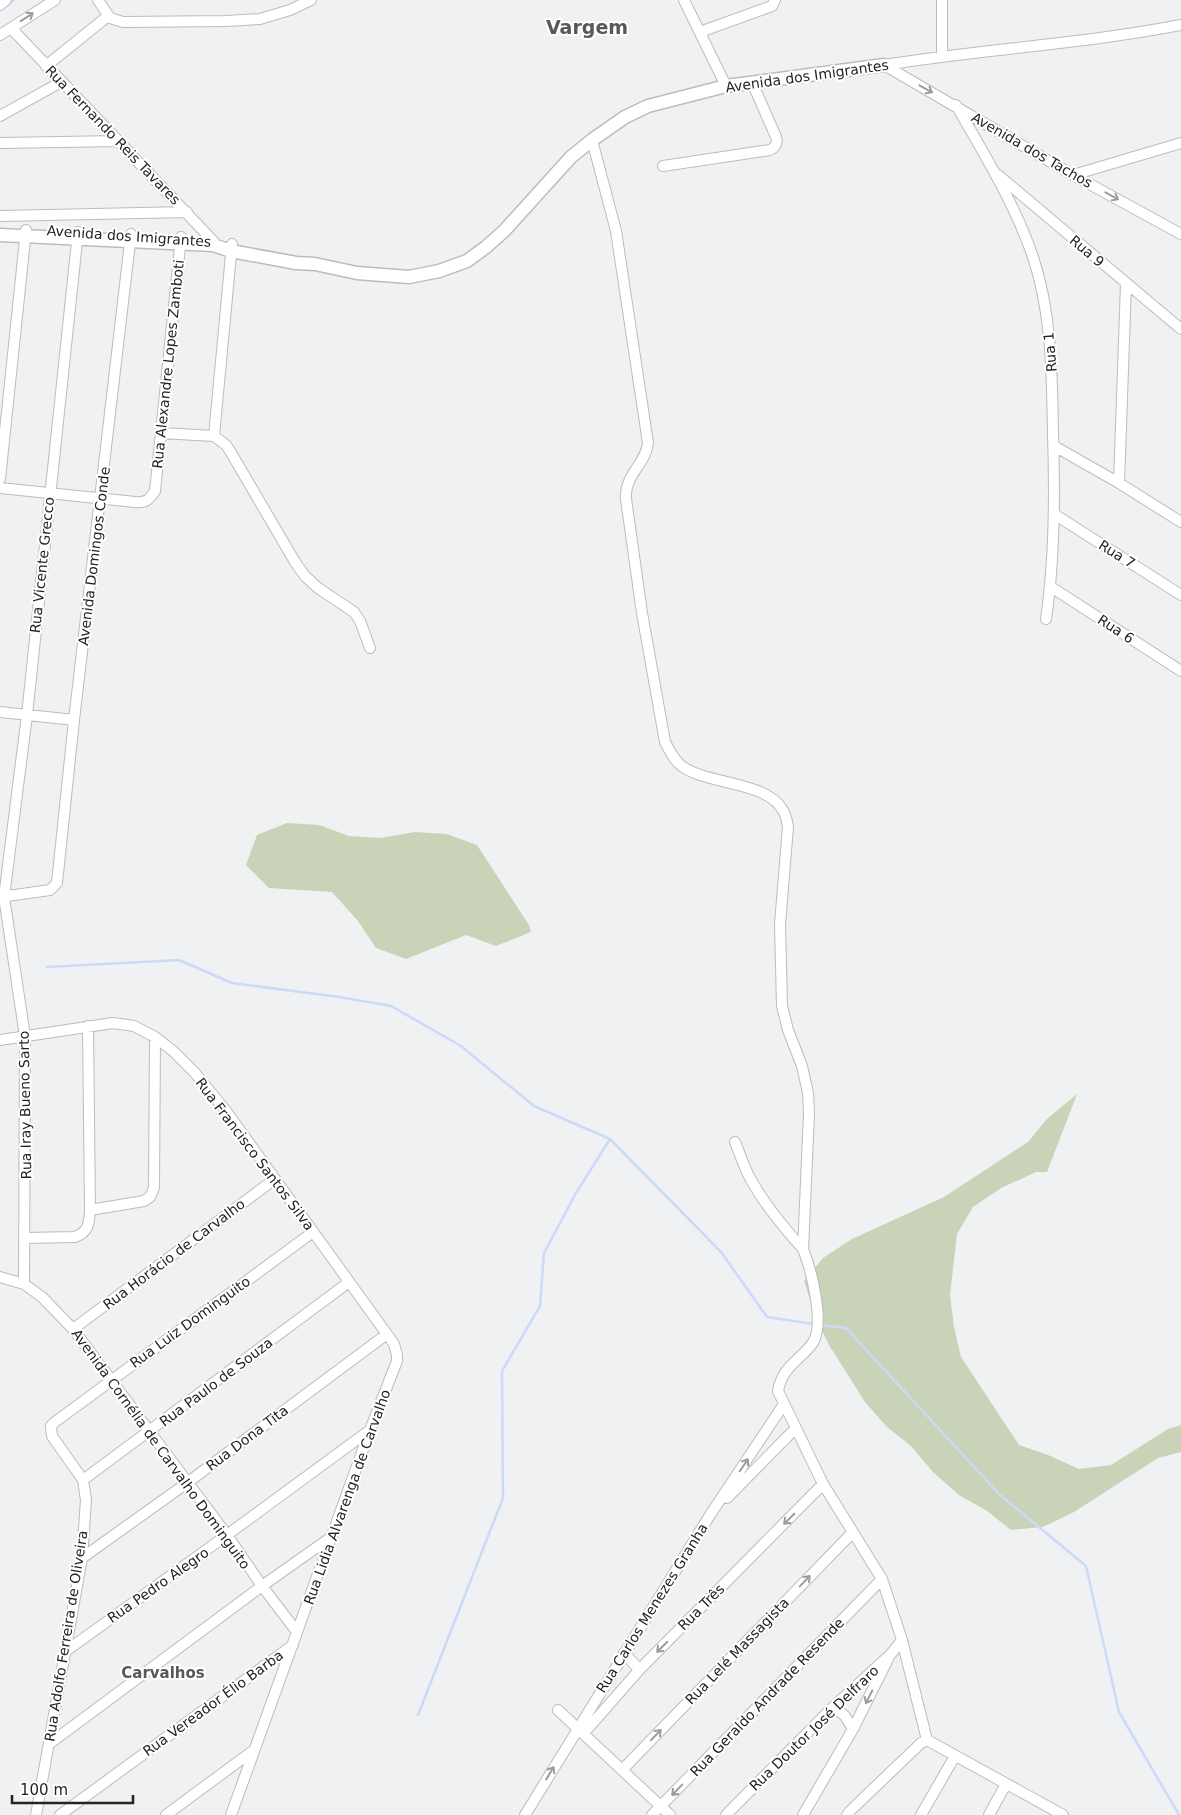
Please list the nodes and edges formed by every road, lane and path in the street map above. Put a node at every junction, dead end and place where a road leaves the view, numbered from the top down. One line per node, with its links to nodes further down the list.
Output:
1 (6, 0): 8 (street)
2 (56, 0): 11 (street, one-way to 2)
3 (98, 0): 9 (street)
4 (311, 0): 9 (street)
5 (684, 0): 12 (street)
6 (774, 0): 12 (street)
7 (942, 0): 14 (street)
8 (0, 5)
9 (108, 16): 16 (street)
10 (1181, 25): 14 (street, Avenida dos Imigrantes)
11 (10, 28): 13 (street); 16 (street, Rua Fernando Reis Tavares)
12 (700, 32): 19 (street)
13 (0, 35)
14 (942, 56): 15 (street, Avenida dos Imigrantes)
15 (884, 65): 18 (main road, Avenida dos Imigrantes); 20 (street, Avenida dos Tachos, one-way to 20)
16 (46, 66): 17 (street, Rua Fernando Reis Tavares)
17 (61, 82): 21 (street); 23 (street, Rua Fernando Reis Tavares)
18 (752, 82): 19 (main road, Avenida dos Imigrantes); 26 (street)
19 (726, 86): 22 (main road, Avenida dos Imigrantes)
20 (956, 105): 27 (street, Rua 1); 28 (street, Avenida dos Tachos)
21 (0, 116)
22 (592, 140): 39 (main road, Avenida dos Imigrantes); 70 (street)
23 (119, 141): 24 (street); 29 (street, Rua Fernando Reis Tavares)
24 (0, 143)
25 (1181, 143): 28 (street)
26 (663, 166)
27 (993, 171): 40 (street, Rua 9); 44 (street, Rua 1)
28 (1073, 175): 33 (street, Avenida dos Tachos, one-way to 33)
29 (187, 212): 30 (street); 38 (street, Rua Fernando Reis Tavares)
30 (0, 216)
31 (0, 230): 32 (main road, Avenida dos Imigrantes)
32 (26, 232): 34 (main road, Avenida dos Imigrantes); 35 (main road, Avenida dos Imigrantes); 45 (street)
33 (1181, 234)
34 (78, 235): 36 (main road, Avenida dos Imigrantes); 48 (street, Rua Vicente Grecco)
35 (0, 236)
36 (130, 237): 37 (main road, Avenida dos Imigrantes); 49 (street, Avenida Domingos Conde)
37 (181, 240): 38 (main road, Avenida dos Imigrantes); 42 (street, Rua Alexandre Lopes Zamboti)
38 (214, 243): 39 (main road, Avenida dos Imigrantes)
39 (231, 247): 43 (street)
40 (1126, 284): 41 (street, Rua 9); 46 (street)
41 (1181, 329)
42 (161, 433): 43 (street); 49 (street, Rua Alexandre Lopes Zamboti)
43 (214, 436): 55 (street)
44 (1054, 446): 46 (street); 50 (street, Rua 1)
45 (0, 479)
46 (1119, 483): 51 (street)
47 (0, 488): 48 (street)
48 (50, 492): 49 (street); 58 (street, Rua Vicente Grecco)
49 (101, 498): 59 (street, Avenida Domingos Conde)
50 (1054, 514): 52 (street, Rua 1); 53 (street, Rua 7)
51 (1181, 522)
52 (1051, 587): 54 (street, Rua 1); 56 (street, Rua 6)
53 (1181, 595)
54 (1046, 619)
55 (370, 648)
56 (1181, 671)
57 (0, 712): 58 (street)
58 (27, 714): 59 (street); 60 (street, Rua Vicente Grecco)
59 (74, 720): 60 (street, Avenida Domingos Conde)
60 (2, 897): 62 (street, Rua Iray Bueno Sarto)
61 (88, 1026): 62 (street, Rua Francisco Santos Silva); 63 (street, Rua Francisco Santos Silva); 67 (street)
62 (26, 1036): 64 (street, Rua Francisco Santos Silva); 69 (street, Rua Iray Bueno Sarto)
63 (155, 1037): 66 (street, Rua Francisco Santos Silva); 67 (street)
64 (0, 1040)
65 (735, 1142): 70 (street)
66 (275, 1179): 68 (street, Rua Francisco Santos Silva); 74 (street, Rua Horácio de Carvalho)
67 (90, 1210): 69 (street)
68 (313, 1232): 72 (street, Rua Francisco Santos Silva); 77 (street, Rua Luiz Dominguito)
69 (26, 1238): 73 (street, Rua Iray Bueno Sarto)
70 (803, 1249): 78 (street)
71 (0, 1277): 73 (street)
72 (349, 1282): 75 (street, Rua Francisco Santos Silva); 81 (street, Rua Paulo de Souza)
73 (24, 1284): 74 (street, Avenida Cornélia de Carvalho Dominguito)
74 (73, 1329): 77 (street, Avenida Cornélia de Carvalho Dominguito)
75 (388, 1334): 76 (street, Rua Francisco Santos Silva); 84 (street, Rua Dona Tita)
76 (397, 1361): 80 (street, Rua Lidia Alvarenga de Carvalho)
77 (110, 1380): 81 (street, Avenida Cornélia de Carvalho Dominguito); 82 (street, Rua Luiz Dominguito)
78 (784, 1404): 79 (street); 86 (street, Rua Carlos Menezes Granha, one-way to 78)
79 (796, 1428): 85 (street); 86 (street)
80 (370, 1430): 88 (street, Rua Pedro Alegro); 89 (street, Rua Lidia Alvarenga de Carvalho)
81 (149, 1432): 83 (street, Rua Paulo de Souza); 84 (street, Avenida Cornélia de Carvalho Dominguito)
82 (52, 1436): 83 (street, Rua Adolfo Ferreira de Oliveira)
83 (83, 1480): 90 (street, Rua Adolfo Ferreira de Oliveira)
84 (187, 1483): 88 (street, Avenida Cornélia de Carvalho Dominguito); 90 (street, Rua Dona Tita)
85 (823, 1484): 87 (street); 99 (street, Rua Três, one-way to 99)
86 (710, 1515): 97 (street, Rua Carlos Menezes Granha)
87 (852, 1532): 91 (street); 108 (street, Rua Lelé Massagista, one-way to 87)
88 (227, 1535): 92 (street, Avenida Cornélia de Carvalho Dominguito); 96 (street, Rua Pedro Alegro)
89 (330, 1538): 92 (street); 93 (street, Rua Lidia Alvarenga de Carvalho)
90 (82, 1558): 96 (street, Rua Adolfo Ferreira de Oliveira)
91 (882, 1579): 94 (street); 110 (street, Rua Geraldo Andrade Resende, one-way to 110)
92 (262, 1586): 93 (street, Avenida Cornélia de Carvalho Dominguito); 105 (street)
93 (297, 1632): 95 (street, Rua Lidia Alvarenga de Carvalho)
94 (902, 1640): 98 (street, Rua Doutor José Delfraro); 104 (street)
95 (293, 1645): 106 (street, Rua Lidia Alvarenga de Carvalho); 114 (street, Rua Vereador Élio Barba)
96 (66, 1650): 105 (street, Rua Adolfo Ferreira de Oliveira)
97 (624, 1653): 99 (street); 103 (street, Rua Carlos Menezes Granha)
98 (891, 1654): 101 (street, Rua Doutor José Delfraro); 102 (street, one-way to 102)
99 (641, 1668): 103 (street, Rua Três)
100 (558, 1710): 103 (street)
101 (829, 1711): 102 (street); 120 (street, Rua Doutor José Delfraro)
102 (853, 1729): 111 (street)
103 (580, 1731): 108 (street); 117 (street, Rua Carlos Menezes Granha, one-way to 103)
104 (927, 1740): 107 (street); 121 (street)
105 (49, 1744): 113 (street, Rua Adolfo Ferreira de Oliveira)
106 (255, 1750): 115 (street); 116 (street, Rua Lidia Alvarenga de Carvalho)
107 (955, 1756): 109 (street); 122 (street)
108 (622, 1770): 110 (street)
109 (1006, 1784): 112 (street); 123 (street)
110 (661, 1806): 118 (street, Rua Geraldo Andrade Resende); 119 (street)
111 (804, 1814)
112 (1058, 1814)
113 (36, 1815)
114 (60, 1815)
115 (166, 1815)
116 (231, 1815)
117 (525, 1815)
118 (652, 1815)
119 (670, 1815)
120 (726, 1815)
121 (847, 1815)
122 (921, 1815)
123 (988, 1815)

